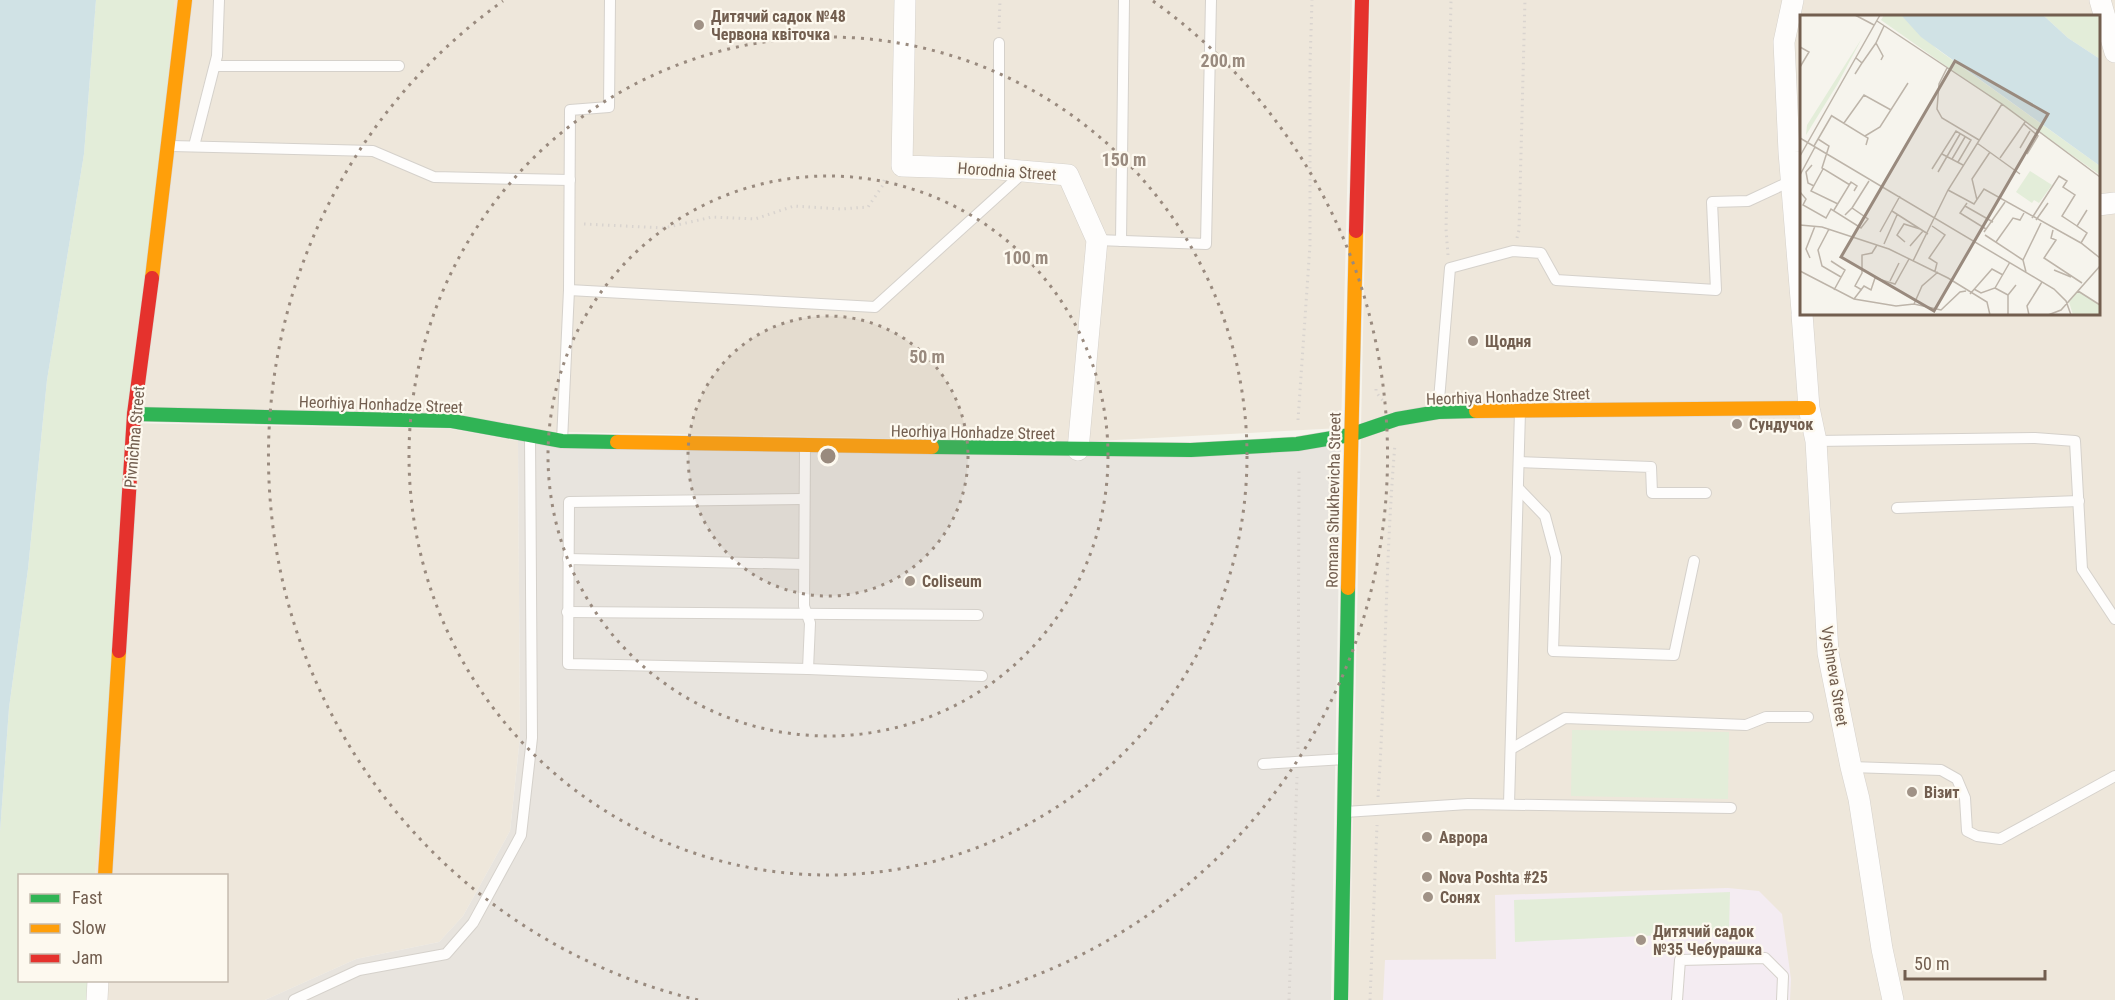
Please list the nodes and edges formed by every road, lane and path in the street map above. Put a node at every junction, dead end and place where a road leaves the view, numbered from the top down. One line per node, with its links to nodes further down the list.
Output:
1 (185, 0): 18 (street, Pivnichna Street)
2 (219, 0): 16 (lane)
3 (610, 0): 24 (lane)
4 (905, 0): 21 (street)
5 (1000, 0): 14 (path)
6 (1124, 0): 30 (lane)
7 (1211, 0): 30 (lane)
8 (1312, 0): 45 (path)
9 (1362, 0): 42 (street, Romana Shukhevicha Street)
10 (1451, 0): 32 (path)
11 (1525, 0): 31 (path)
12 (1793, 0): 20 (street, Vyshneva Street)
13 (2100, 0): 15 (street)
14 (999, 43): 22 (lane)
15 (2115, 52)
16 (215, 66): 17 (lane); 19 (lane)
17 (399, 66)
18 (169, 146): 19 (lane); 39 (street, Pivnichna Street)
19 (194, 146): 24 (lane)
20 (1795, 155): 25 (street, Vyshneva Street)
21 (902, 166): 22 (street, Horodnia Street); 28 (path)
22 (999, 170): 23 (street, Horodnia Street)
23 (1024, 171): 29 (street, Horodnia Street); 34 (lane)
24 (570, 180): 28 (lane)
25 (1791, 181): 31 (lane); 33 (street, Vyshneva Street)
26 (2115, 203): 27 (street)
27 (2100, 205)
28 (570, 224): 34 (lane)
29 (1097, 240): 30 (lane); 47 (street, Horodnia Street)
30 (1121, 241)
31 (1514, 251): 32 (lane)
32 (1450, 268): 38 (lane)
33 (1800, 288)
34 (569, 290): 43 (lane)
35 (1802, 315): 36 (street, Vyshneva Street)
36 (1809, 408): 37 (street, Heorhiya Honhadze Street); 44 (street, Vyshneva Street)
37 (1520, 409): 38 (street, Heorhiya Honhadze Street); 48 (lane)
38 (1438, 412): 40 (street, Heorhiya Honhadze Street)
39 (134, 414): 41 (street, Heorhiya Honhadze Street); 74 (street, Pivnichna Street)
40 (1397, 419): 42 (street, Heorhiya Honhadze Street); 72 (path)
41 (530, 435): 43 (street, Heorhiya Honhadze Street); 77 (lane)
42 (1350, 435): 45 (street, Heorhiya Honhadze Street); 65 (street, Romana Shukhevicha Street)
43 (562, 441): 46 (street, Heorhiya Honhadze Street)
44 (1816, 441): 52 (lane); 68 (street, Vyshneva Street)
45 (1297, 444): 47 (street, Heorhiya Honhadze Street); 66 (path)
46 (805, 445): 47 (street, Heorhiya Honhadze Street); 51 (lane)
47 (1078, 450)
48 (1519, 462): 49 (lane); 50 (lane)
49 (1518, 489): 55 (lane); 64 (lane)
50 (1706, 493)
51 (804, 499): 54 (lane); 56 (lane)
52 (2079, 501): 53 (lane); 60 (lane)
53 (1897, 508)
54 (568, 559): 56 (lane); 57 (lane)
55 (1694, 561)
56 (804, 564): 58 (lane)
57 (567, 612): 58 (lane); 61 (lane)
58 (807, 613): 59 (lane); 61 (lane)
59 (978, 615)
60 (2115, 619)
61 (808, 669): 62 (lane)
62 (982, 676)
63 (1808, 717): 64 (lane)
64 (1511, 749): 70 (lane)
65 (1345, 759): 66 (lane); 73 (street, Romana Shukhevicha Street)
66 (1298, 762): 67 (lane); 78 (path)
67 (1263, 764)
68 (1851, 767): 69 (lane); 83 (street, Vyshneva Street)
69 (2115, 776)
70 (1509, 804): 71 (lane); 72 (lane)
71 (1731, 808)
72 (1377, 810): 73 (lane); 80 (path)
73 (1344, 813): 79 (street, Romana Shukhevicha Street)
74 (105, 874)
75 (98, 982): 76 (street)
76 (97, 1000)
77 (294, 1000)
78 (1289, 1000)
79 (1341, 1000)
80 (1370, 1000)
81 (1677, 1000): 82 (lane)
82 (1782, 1000)
83 (1893, 1000)

